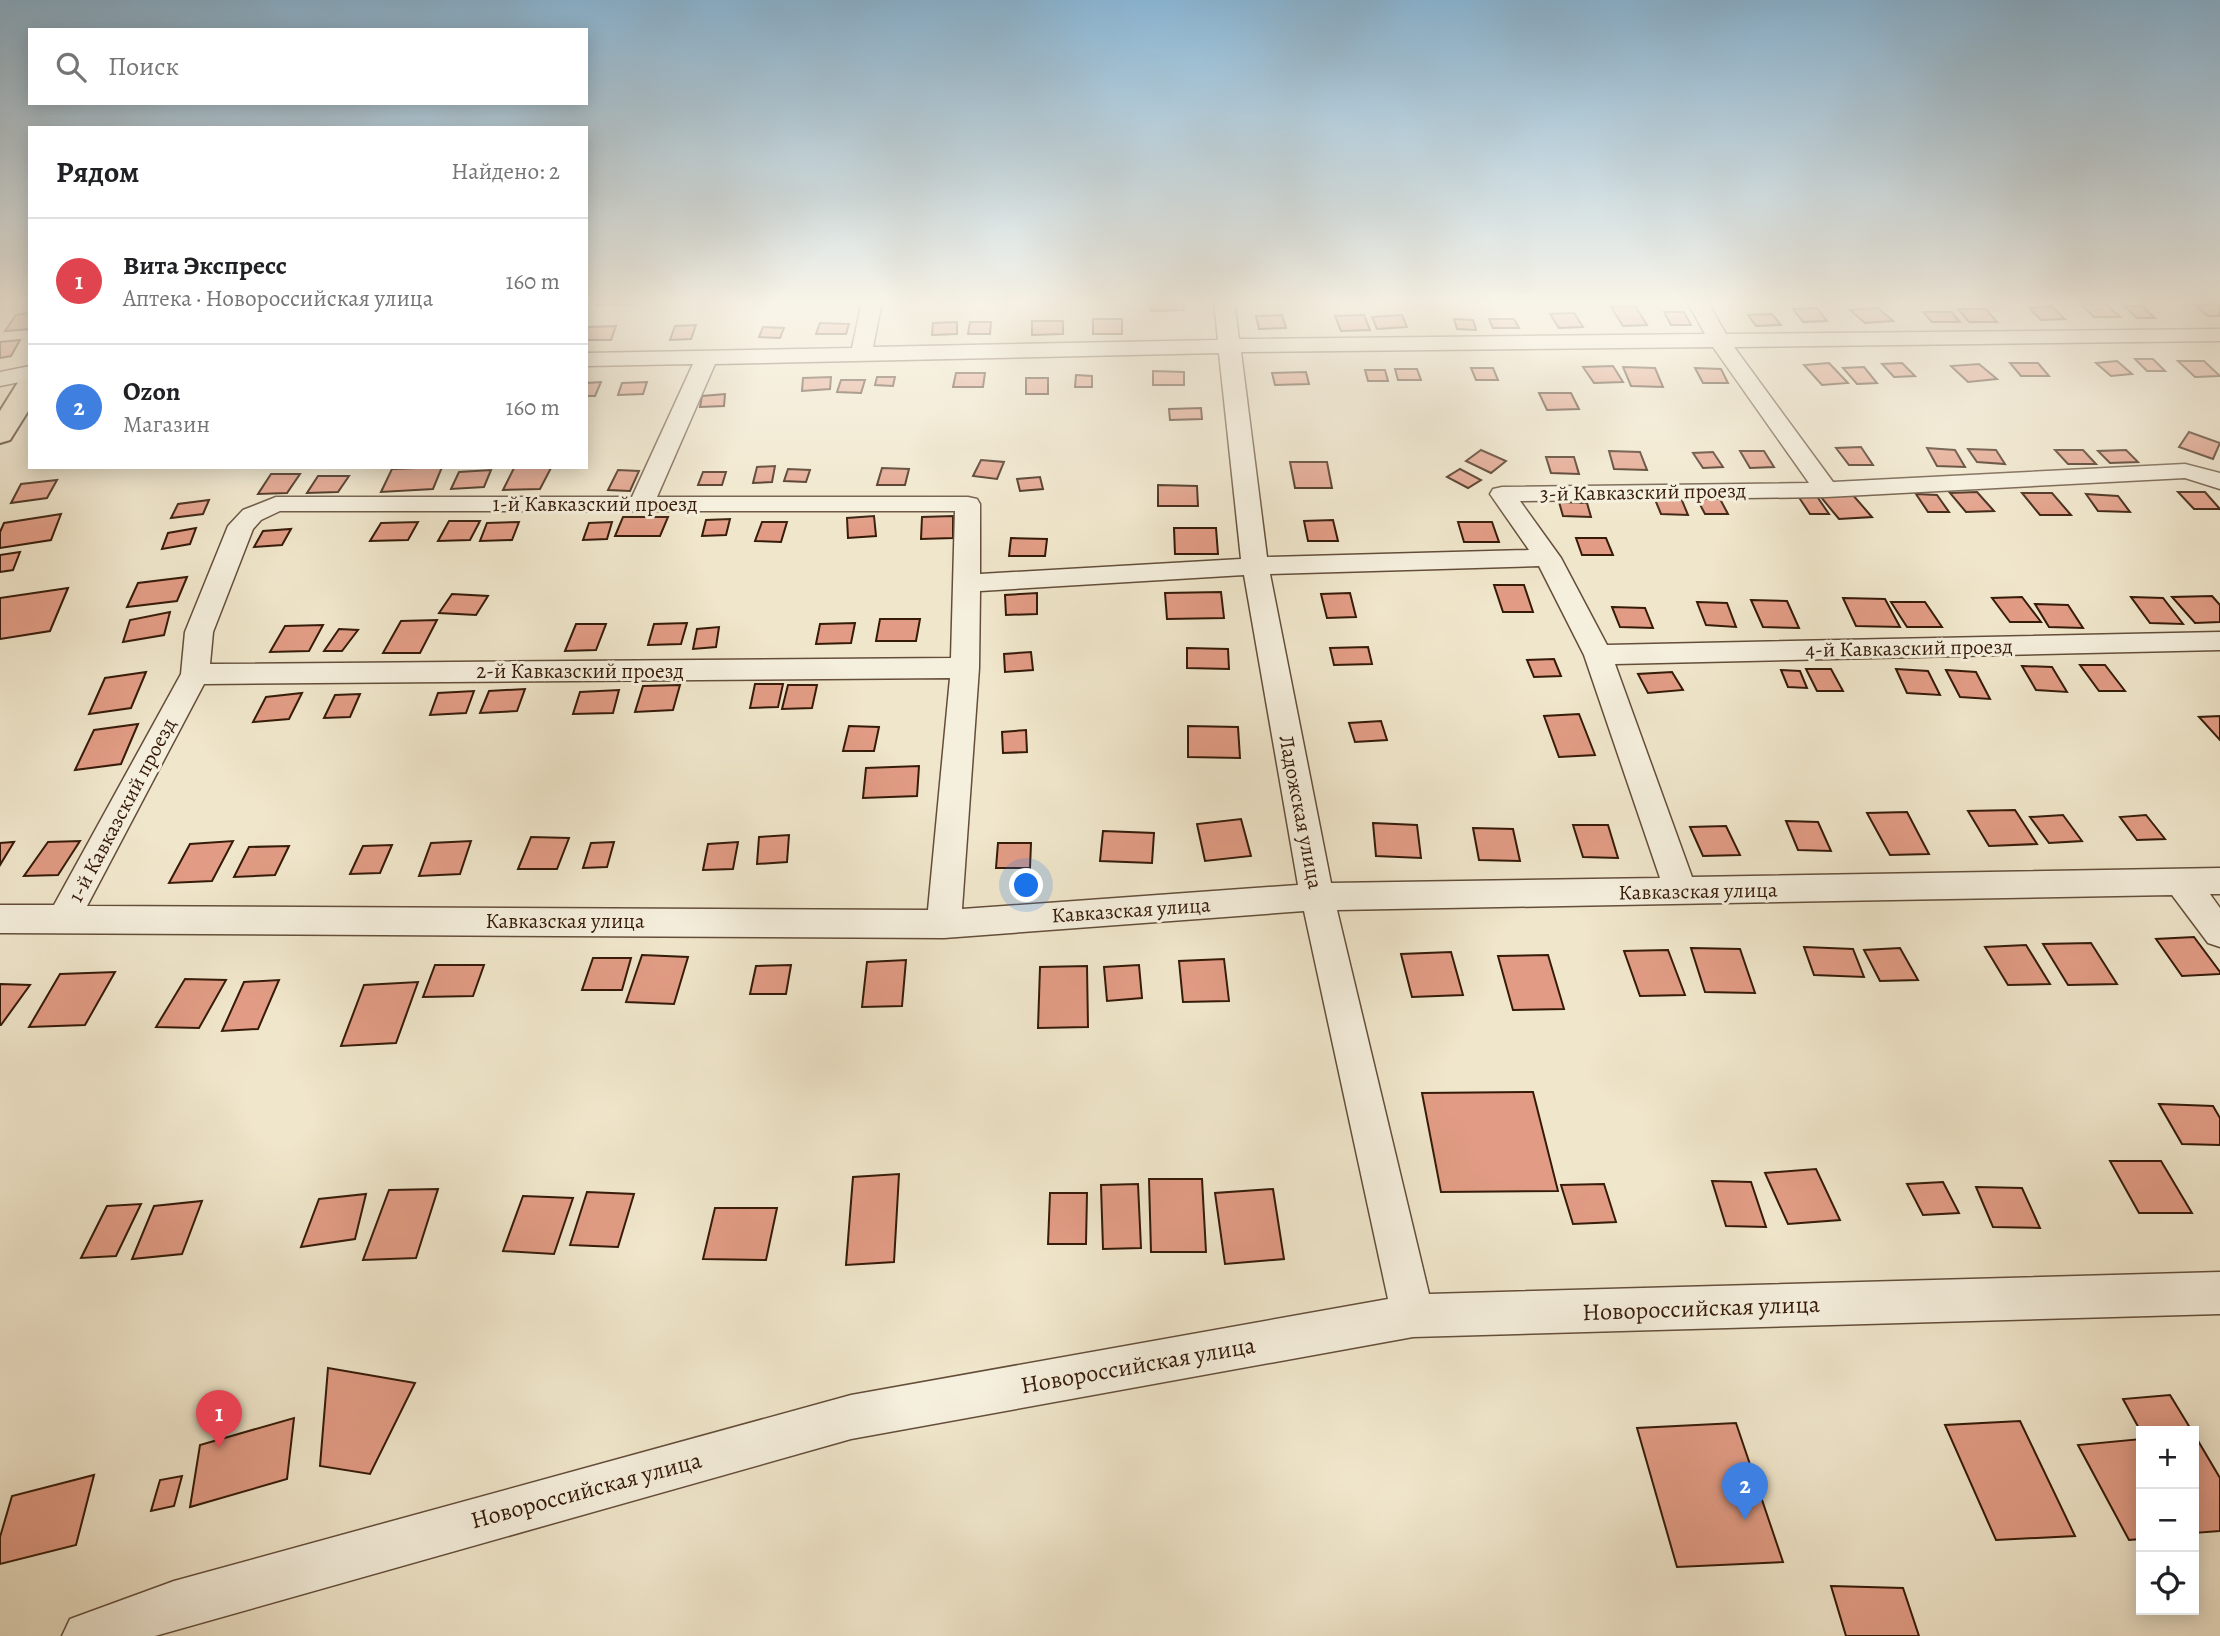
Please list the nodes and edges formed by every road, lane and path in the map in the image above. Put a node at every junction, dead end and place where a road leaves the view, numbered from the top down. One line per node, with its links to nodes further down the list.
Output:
1 (698, 377): 8 (street)
2 (1234, 377): 10 (street, Ладожская улица)
3 (1745, 377): 7 (street)
4 (28, 389): 5 (main road)
5 (0, 434)
6 (2220, 482): 7 (street, 3-й Кавказский проезд)
7 (1826, 490): 9 (street, 3-й Кавказский проезд)
8 (641, 504): 11 (street, 1-й Кавказский проезд); 15 (street, 1-й Кавказский проезд)
9 (1548, 558): 10 (street); 13 (street, 3-й Кавказский проезд)
10 (1255, 566): 11 (street); 19 (street, Ладожская улица)
11 (967, 583): 14 (street, 1-й Кавказский проезд)
12 (2220, 641): 13 (street, 4-й Кавказский проезд)
13 (1598, 655): 18 (street, 3-й Кавказский проезд)
14 (965, 668): 15 (street, 2-й Кавказский проезд); 22 (street, 1-й Кавказский проезд)
15 (195, 674): 20 (street, 1-й Кавказский проезд)
16 (2220, 881): 17 (street, Кавказская улица)
17 (2180, 882): 18 (street, Кавказская улица); 23 (street)
18 (1681, 892): 19 (street, Кавказская улица)
19 (1317, 897): 22 (street, Кавказская улица); 25 (street, Ладожская улица)
20 (64, 918): 21 (street, Кавказская улица); 22 (street, Кавказская улица)
21 (0, 919)
22 (944, 924)
23 (2220, 933)
24 (2220, 1293): 25 (street, Новороссийская улица)
25 (1412, 1316): 26 (street, Новороссийская улица)
26 (87, 1636)

